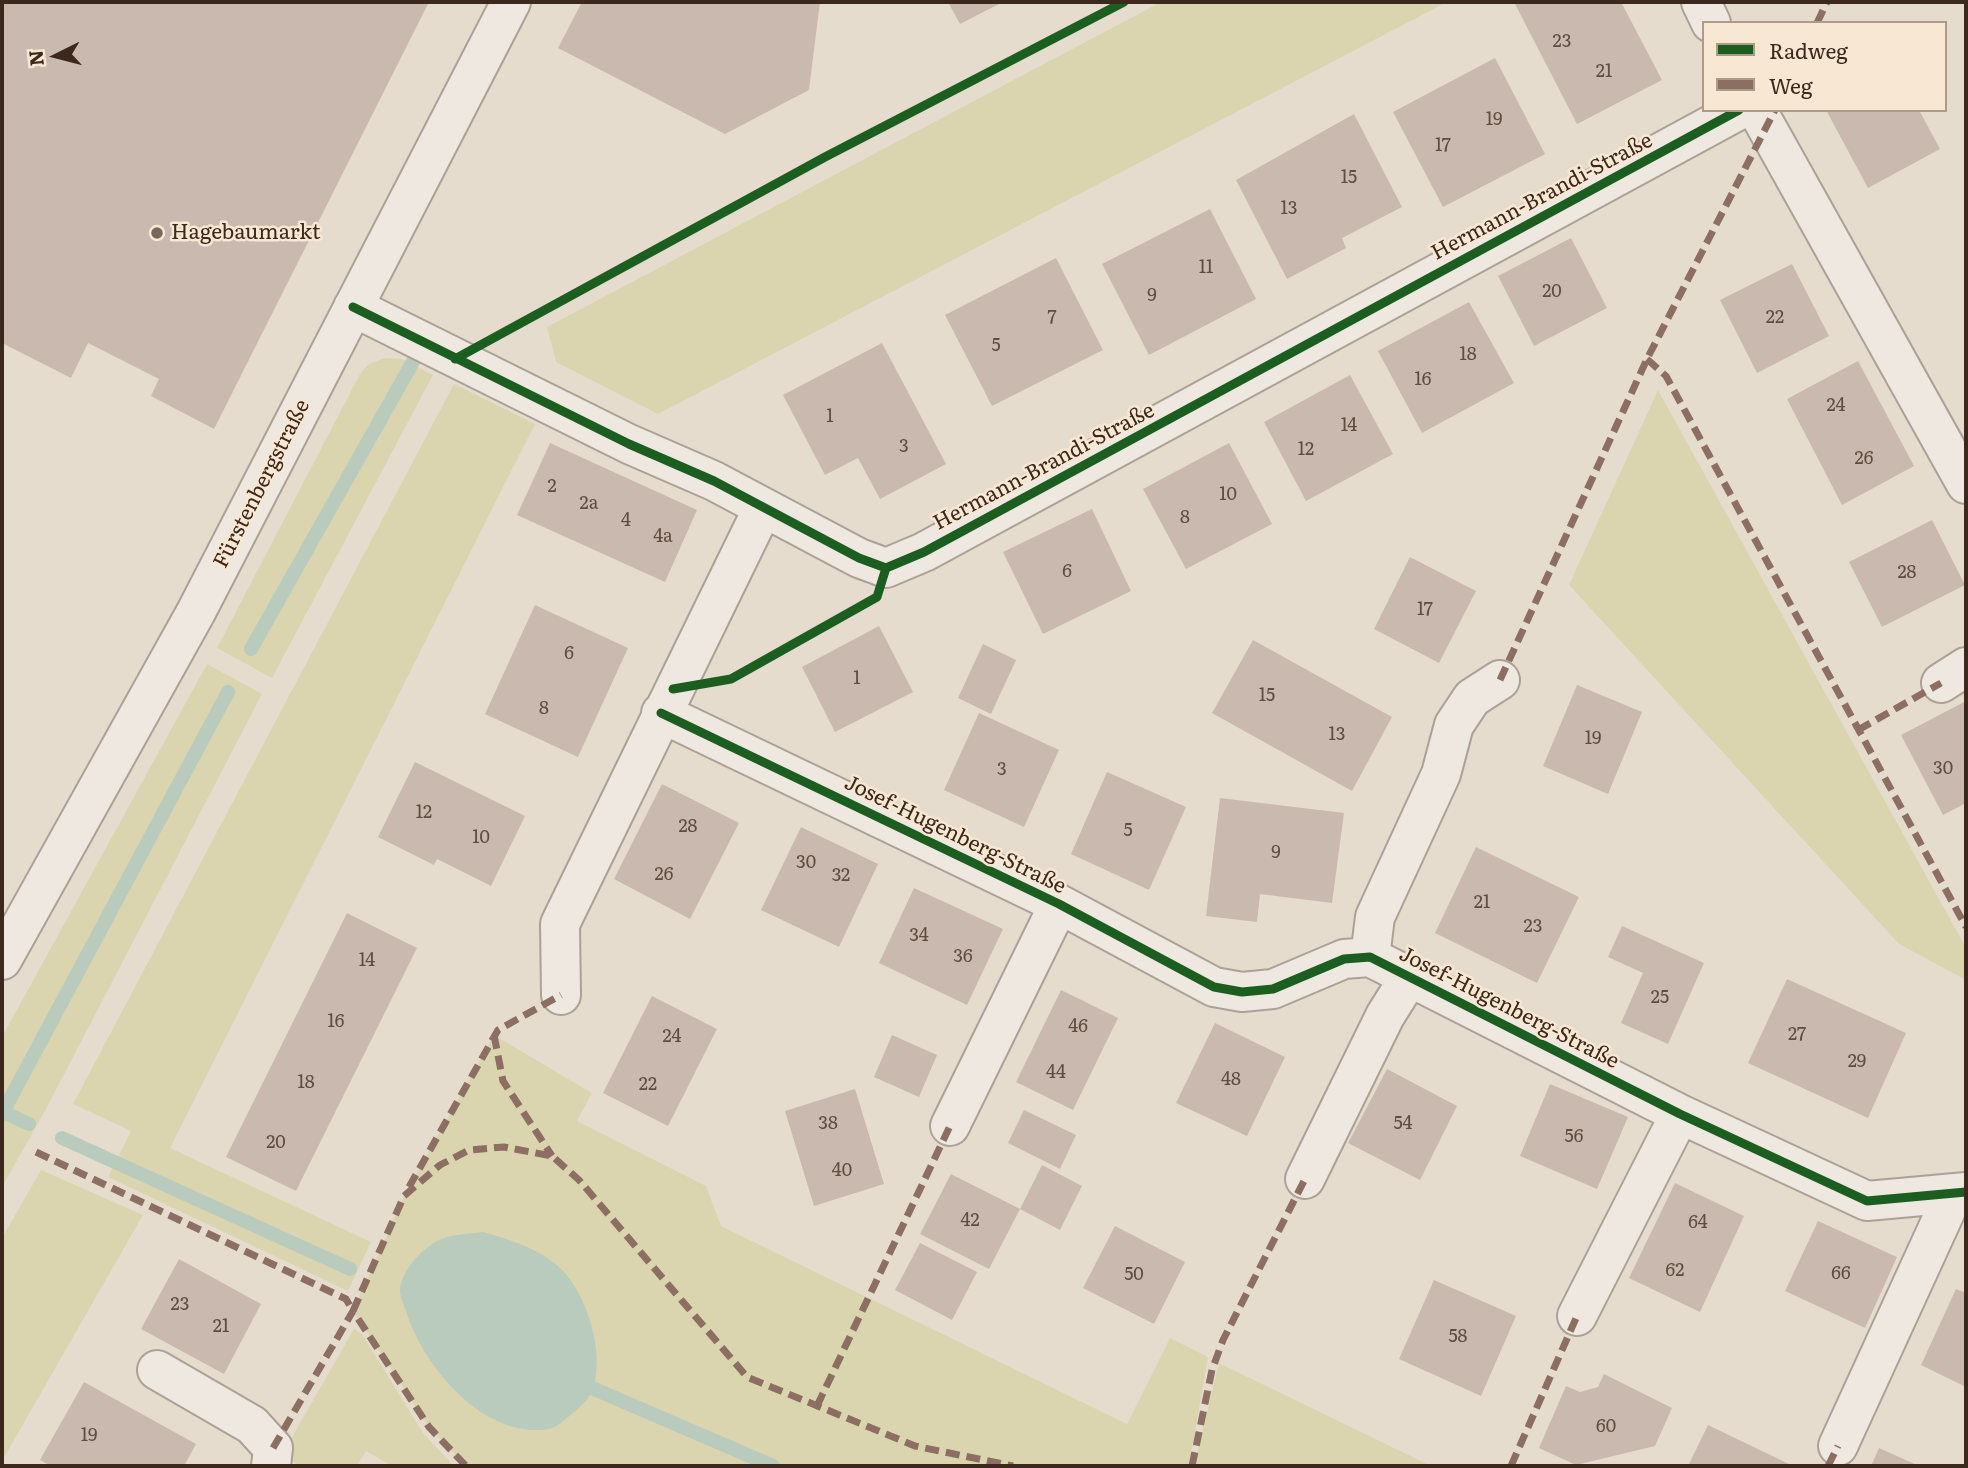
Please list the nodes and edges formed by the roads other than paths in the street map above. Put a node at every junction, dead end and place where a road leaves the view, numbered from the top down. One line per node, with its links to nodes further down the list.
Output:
1 (511, 2): 6 (street, Fürstenbergstraße)
2 (1700, 2): 3 (street)
3 (1710, 21)
4 (1735, 112): 8 (street, Hermann-Brandi-Straße)
5 (1758, 112): 7 (street)
6 (353, 307): 8 (street, Hermann-Brandi-Straße); 13 (street, Fürstenbergstraße)
7 (1966, 484)
8 (762, 508): 10 (street)
9 (1500, 680): 12 (street, Josef-Hugenberg-Straße)
10 (661, 713): 11 (street, Josef-Hugenberg-Straße); 15 (street)
11 (1059, 904): 12 (street, Josef-Hugenberg-Straße); 17 (street, Josef-Hugenberg-Straße)
12 (1370, 957): 14 (street, Josef-Hugenberg-Straße)
13 (2, 960)
14 (1410, 976): 16 (street, Josef-Hugenberg-Straße); 18 (street, Josef-Hugenberg-Straße)
15 (561, 995)
16 (1680, 1114): 19 (street, Josef-Hugenberg-Straße); 20 (street)
17 (950, 1126)
18 (1305, 1179)
19 (1960, 1194): 22 (street, Josef-Hugenberg-Straße)
20 (1577, 1316)
21 (157, 1370): 23 (street)
22 (1838, 1446)
23 (271, 1466)

